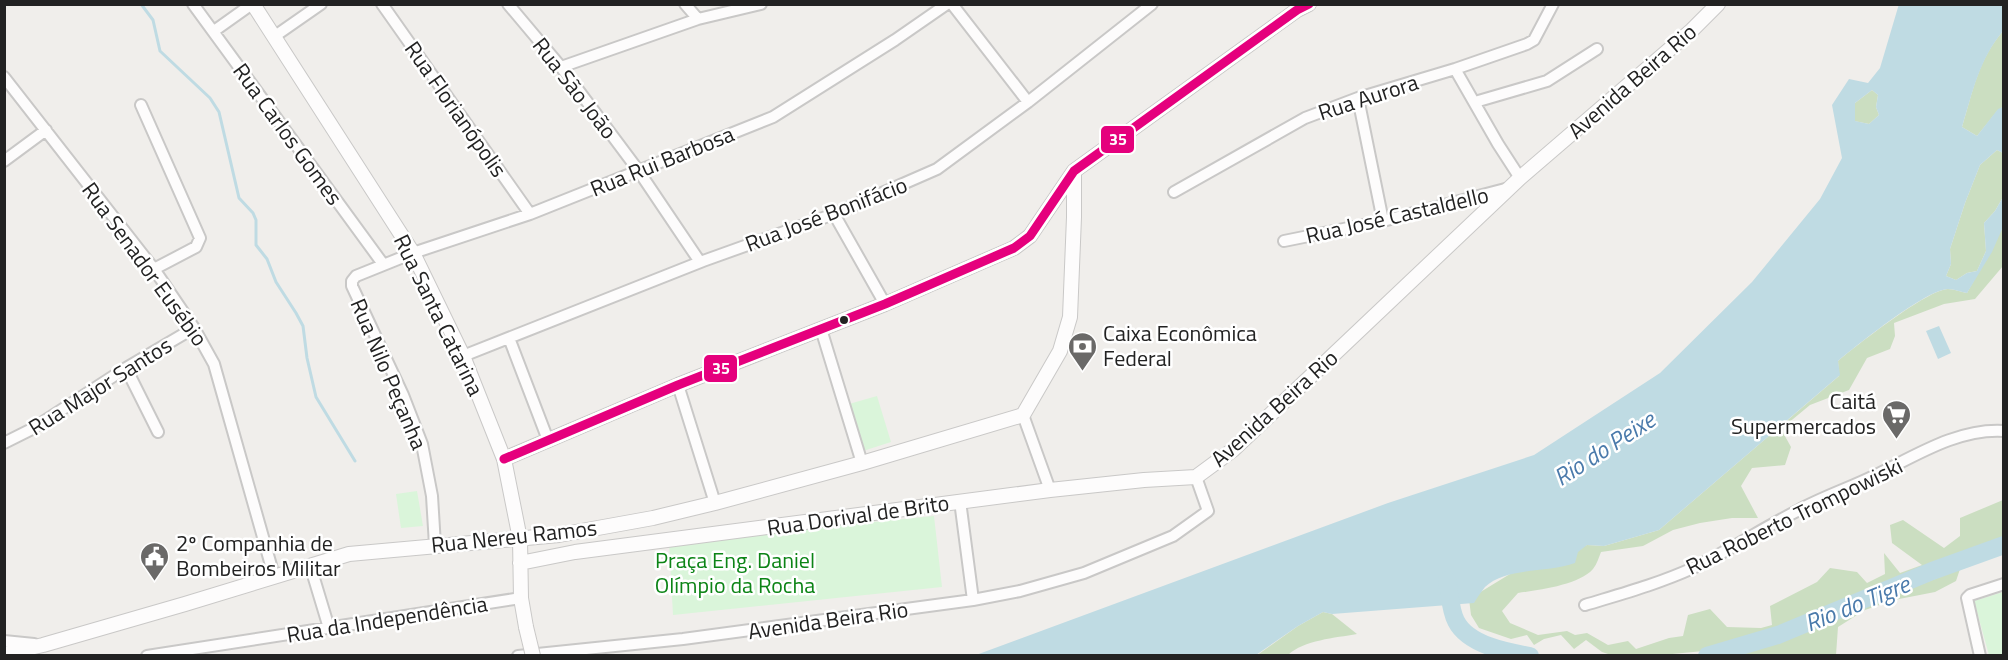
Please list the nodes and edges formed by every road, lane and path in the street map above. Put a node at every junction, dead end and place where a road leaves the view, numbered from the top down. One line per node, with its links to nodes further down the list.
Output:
1 (193, 4): 15 (street, Rua Carlos Gomes)
2 (253, 4): 15 (street); 16 (street, Rua Santa Catarina)
3 (321, 4): 16 (street)
4 (382, 4): 32 (street, Rua Florianópolis)
5 (508, 4): 18 (street, Rua São João)
6 (685, 4): 14 (street)
7 (761, 4): 14 (street)
8 (947, 4): 27 (street, Rua Rui Barbosa)
9 (952, 4): 22 (street)
10 (1152, 4): 22 (street, Rua José Bonifácio)
11 (1309, 4): 28 (street)
12 (1553, 4): 19 (street, Rua Aurora)
13 (1718, 4): 29 (street, Avenida Beira Rio)
14 (698, 19): 18 (street)
15 (214, 31): 40 (street, Rua Carlos Gomes)
16 (275, 36): 38 (street, Rua Santa Catarina)
17 (1598, 50): 23 (street)
18 (561, 67): 27 (street, Rua São João)
19 (1455, 69): 21 (street, Rua Aurora); 23 (street)
20 (4, 77): 25 (street, Rua Senador Eusébio)
21 (1358, 98): 31 (street, Rua Aurora); 36 (street)
22 (1028, 102): 33 (street, Rua José Bonifácio)
23 (1475, 102): 29 (street)
24 (141, 105): 41 (street)
25 (46, 130): 26 (street); 41 (street, Rua Senador Eusébio)
26 (4, 161)
27 (638, 170): 32 (street, Rua Rui Barbosa); 39 (street, Rua São João)
28 (1074, 171): 34 (street); 35 (street)
29 (1520, 178): 30 (street, Avenida Beira Rio)
30 (1509, 188): 36 (street, Rua José Castaldello); 57 (street, Avenida Beira Rio)
31 (1174, 192)
32 (530, 214): 38 (street, Rua Rui Barbosa)
33 (834, 214): 39 (street, Rua José Bonifácio); 43 (street)
34 (1045, 214): 35 (street); 43 (street)
35 (1074, 217): 50 (street)
36 (1383, 222): 37 (street, Rua José Castaldello)
37 (1284, 241)
38 (413, 253): 40 (street, Rua Rui Barbosa); 47 (street, Rua Santa Catarina)
39 (700, 262): 46 (street, Rua José Bonifácio)
40 (383, 264): 42 (street, Rua Rui Barbosa)
41 (154, 269): 44 (street, Rua Senador Eusébio)
42 (356, 276): 62 (street, Rua Nilo Peçanha)
43 (885, 304): 45 (street)
44 (195, 328): 48 (street, Rua Major Santos); 65 (street, Rua Senador Eusébio)
45 (822, 329): 49 (street); 56 (street)
46 (509, 338): 47 (street, Rua José Bonifácio); 53 (street)
47 (463, 356): 55 (street, Rua Santa Catarina)
48 (126, 368): 52 (street); 54 (street, Rua Major Santos)
49 (678, 385): 53 (street); 60 (street)
50 (1023, 415): 56 (street, Rua Nereu Ramos); 58 (street)
51 (2004, 430): 69 (street, Rua Roberto Trompowiski)
52 (158, 432)
53 (548, 440): 55 (street)
54 (4, 443)
55 (504, 459): 61 (street, Rua Santa Catarina)
56 (862, 463): 60 (street, Rua Nereu Ramos)
57 (1196, 477): 58 (street, Rua Dorival de Brito); 68 (street, Avenida Beira Rio)
58 (1050, 490): 59 (street, Rua Dorival de Brito)
59 (960, 501): 63 (street, Rua Dorival de Brito); 68 (street)
60 (716, 503): 61 (street, Rua Nereu Ramos)
61 (520, 539): 62 (street, Rua Nereu Ramos); 63 (street, Rua Santa Catarina)
62 (435, 545): 64 (street, Rua Nereu Ramos)
63 (520, 563): 67 (street, Rua Santa Catarina)
64 (310, 565): 65 (street, Rua Nereu Ramos); 70 (street)
65 (274, 576): 72 (street, Rua Nereu Ramos)
66 (2004, 584): 77 (street)
67 (521, 598): 70 (street, Rua da Independência); 76 (street, Rua Santa Catarina, bridge)
68 (973, 600): 75 (street, Avenida Beira Rio)
69 (1585, 605)
70 (329, 628): 74 (street, Rua da Independência)
71 (4, 641): 72 (street)
72 (43, 645): 73 (street, Rua Nereu Ramos)
73 (4, 654)
74 (147, 656)
75 (518, 656)
76 (533, 656)
77 (1980, 656)

